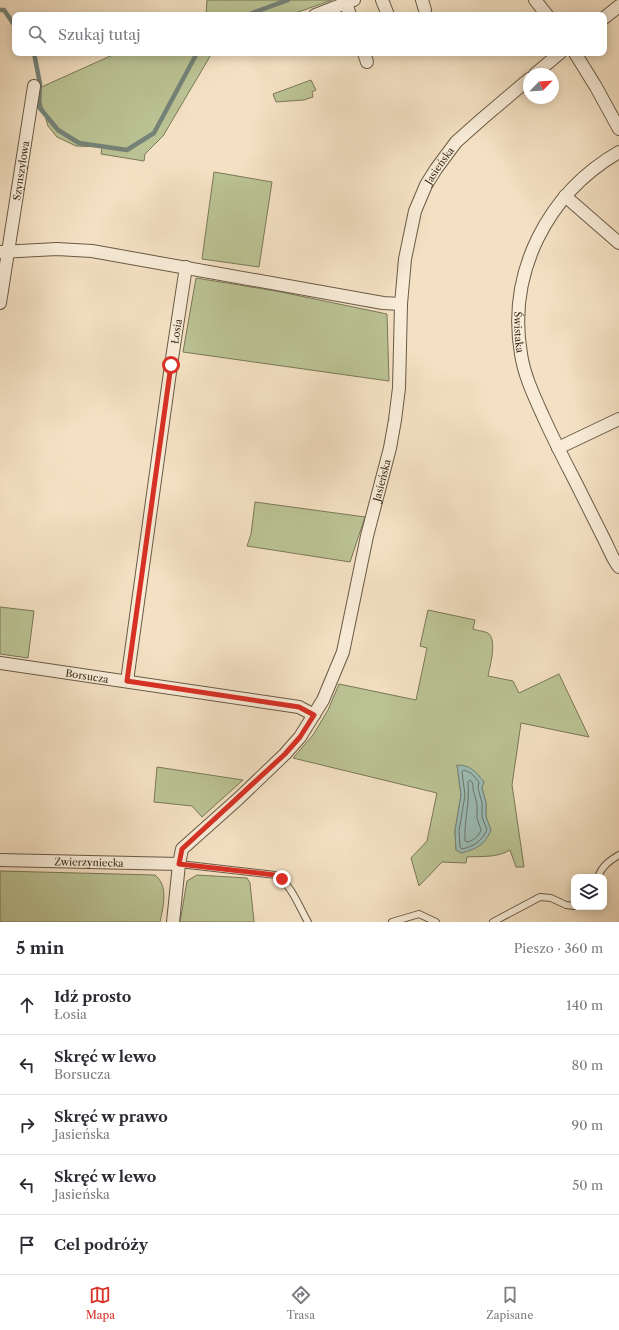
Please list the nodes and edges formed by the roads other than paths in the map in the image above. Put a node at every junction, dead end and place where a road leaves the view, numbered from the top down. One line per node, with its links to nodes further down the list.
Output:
1 (382, 0): 6 (street)
2 (535, 0): 7 (street)
3 (350, 2): 5 (street)
4 (619, 6): 8 (street)
5 (323, 12)
6 (387, 12)
7 (545, 12)
8 (607, 16)
9 (556, 56): 11 (street)
10 (577, 56): 14 (street)
11 (542, 68)
12 (523, 84): 21 (street, Jasieńska)
13 (34, 86): 18 (street, Szynszylowa)
14 (619, 129)
15 (619, 152): 16 (street, Świstaka)
16 (565, 196): 17 (street); 23 (street, Świstaka)
17 (619, 243)
18 (4, 251): 19 (street); 20 (street, Szynszylowa)
19 (186, 267): 21 (street); 26 (street, Łosia)
20 (0, 303)
21 (401, 304): 27 (street, Jasieńska)
22 (619, 419): 23 (street)
23 (558, 448): 24 (street, Świstaka)
24 (619, 567)
25 (0, 663): 26 (street, Borsucza)
26 (127, 681): 27 (street, Borsucza)
27 (314, 715): 30 (street, Jasieńska)
28 (619, 855): 31 (lane)
29 (0, 860): 30 (street, Zwierzyniecka)
30 (179, 864): 33 (street, Jasieńska); 34 (lane)
31 (599, 874)
32 (571, 906): 37 (lane)
33 (173, 922)
34 (308, 922)
35 (392, 922): 36 (lane)
36 (436, 922)
37 (493, 922)

